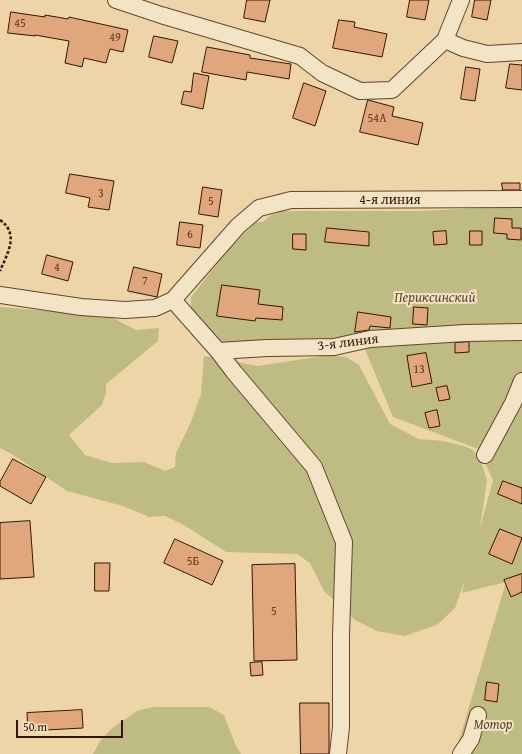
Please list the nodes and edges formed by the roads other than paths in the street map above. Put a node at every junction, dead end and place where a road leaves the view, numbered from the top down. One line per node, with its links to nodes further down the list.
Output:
1 (116, 0): 3 (street)
2 (461, 0): 3 (street)
3 (445, 40): 4 (street)
4 (522, 52)
5 (522, 199): 7 (street, 4-я линия)
6 (0, 295): 7 (street)
7 (173, 300): 10 (street)
8 (522, 332): 9 (street, 3-я линия)
9 (244, 349): 10 (street, 3-я линия); 11 (street)
10 (218, 351): 11 (street)
11 (234, 372): 15 (street)
12 (522, 381): 13 (street)
13 (485, 455)
14 (478, 715): 16 (street)
15 (338, 754)
16 (461, 754)

